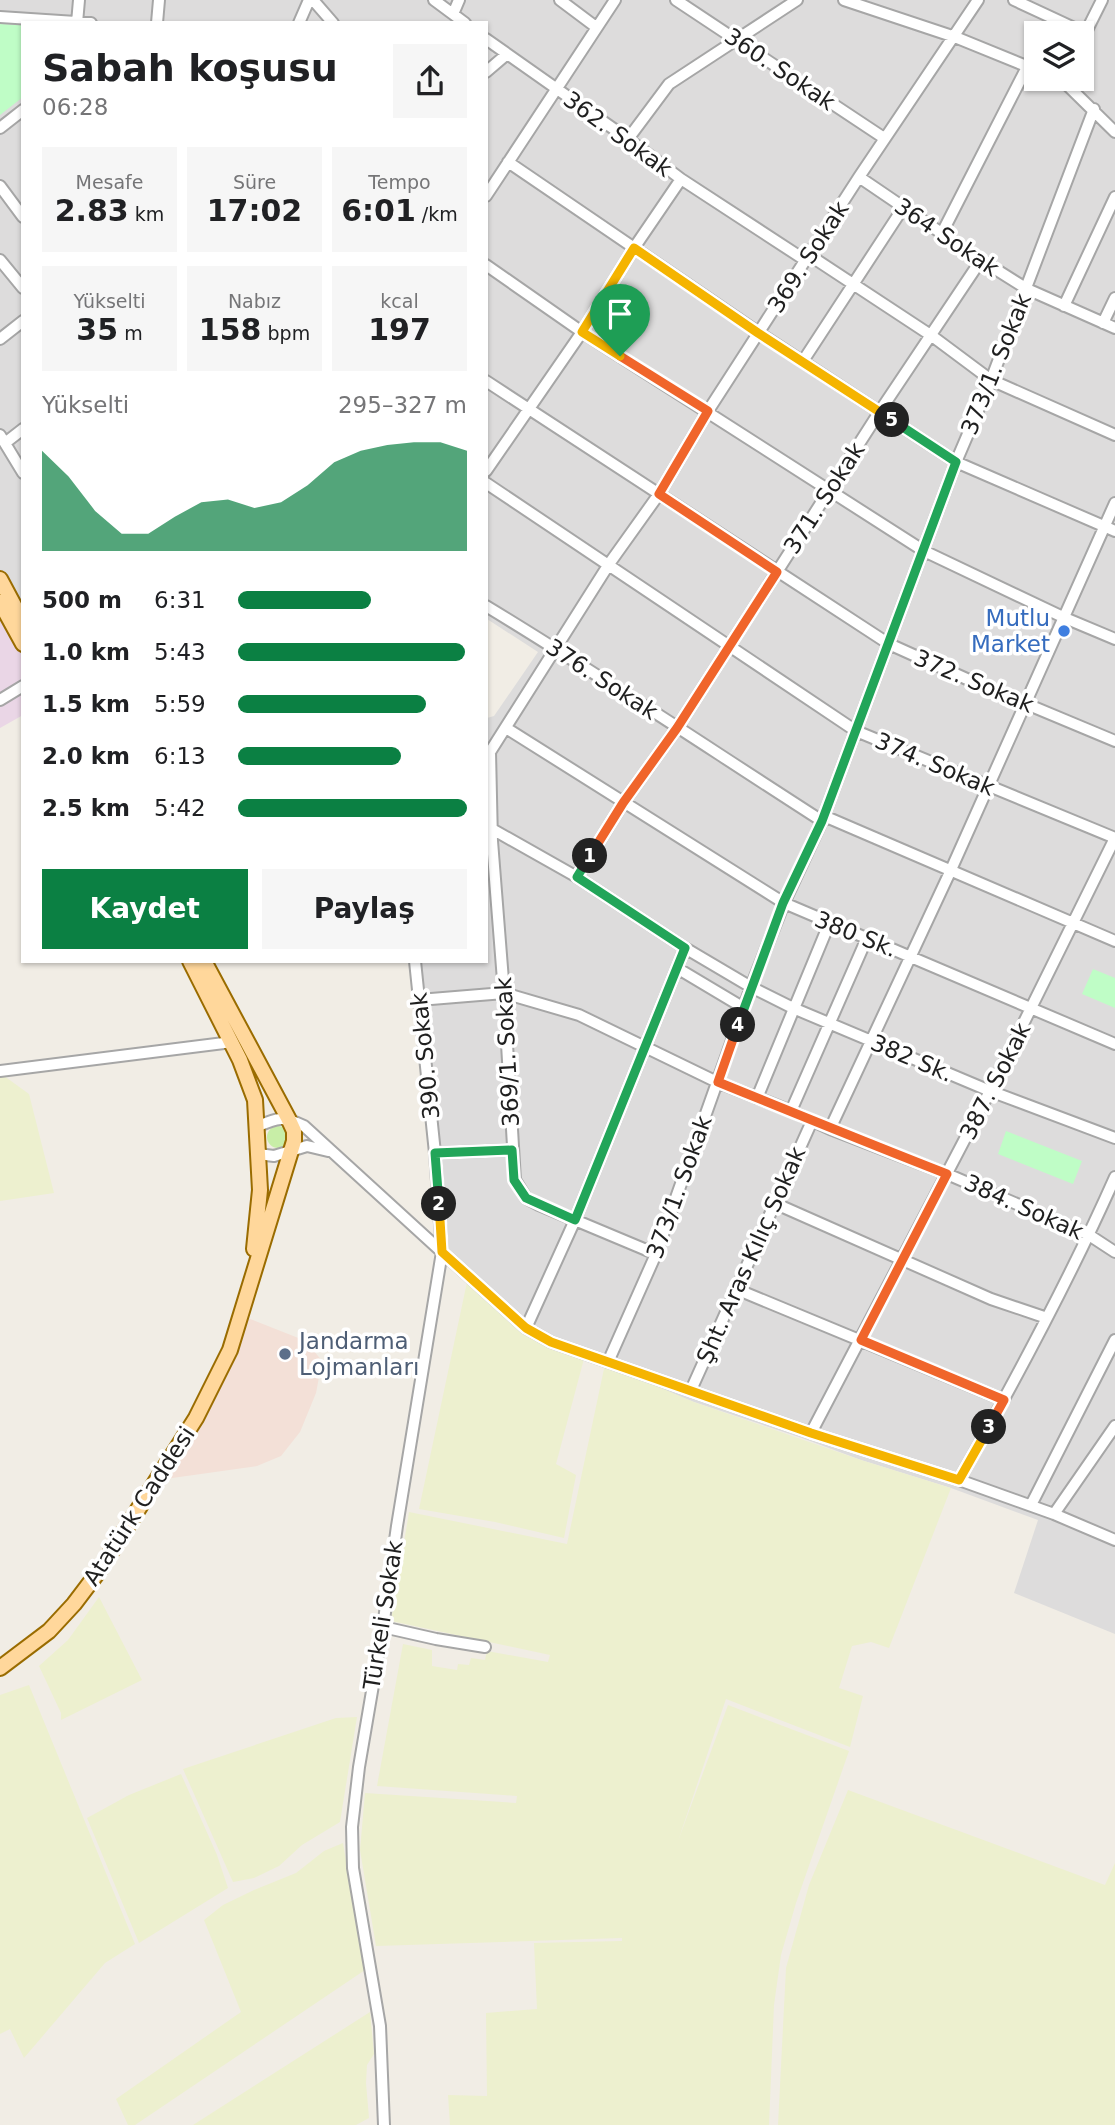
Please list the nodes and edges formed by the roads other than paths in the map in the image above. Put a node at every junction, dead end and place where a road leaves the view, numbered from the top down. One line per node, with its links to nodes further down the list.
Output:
1 (79, 0): 17 (street)
2 (159, 0): 18 (street)
3 (311, 0): 19 (street); 20 (street)
4 (434, 0): 14 (street)
5 (459, 0): 14 (street)
6 (560, 0): 24 (street)
7 (615, 0): 24 (street)
8 (676, 0): 27 (street, 360. Sokak)
9 (797, 0): 27 (street)
10 (844, 0): 25 (street)
11 (978, 0): 25 (street, 369. Sokak)
12 (1014, 0): 22 (street)
13 (1102, 0): 23 (street)
14 (453, 14): 21 (street)
15 (0, 17): 16 (street)
16 (62, 21)
17 (77, 21)
18 (157, 21)
19 (300, 21)
20 (331, 21)
21 (462, 21)
22 (1053, 21)
23 (1091, 21)
24 (596, 27): 32 (street)
25 (955, 37): 29 (street); 38 (street, 369. Sokak)
26 (488, 40): 28 (street, 362. Sokak)
27 (737, 41): 38 (street, 360. Sokak); 39 (street)
28 (507, 54): 30 (street); 32 (street, 362. Sokak)
29 (1024, 65)
30 (488, 70)
31 (1024, 83): 48 (street)
32 (556, 88): 39 (street, 362. Sokak); 40 (street)
33 (1075, 91): 34 (street)
34 (1094, 109): 36 (street); 56 (street, 373/1. Sokak)
35 (21, 112): 37 (street)
36 (1114, 126)
37 (0, 128)
38 (884, 138): 41 (street, 369. Sokak)
39 (628, 139): 42 (street, 362. Sokak)
40 (509, 162): 44 (street); 49 (street)
41 (859, 177): 46 (street, 364 Sokak); 50 (street, 369. Sokak)
42 (681, 179): 49 (street); 50 (street, 362. Sokak)
43 (0, 186): 47 (street)
44 (488, 193)
45 (1115, 197): 58 (street)
46 (903, 208): 48 (street, 364 Sokak); 54 (street)
47 (21, 214)
48 (942, 233): 52 (street, 364 Sokak)
49 (634, 248): 62 (street); 63 (street)
50 (807, 258): 54 (street, 362. Sokak); 63 (street, 369. Sokak)
51 (0, 260): 55 (street)
52 (981, 260): 56 (street, 364 Sokak); 64 (street, 371. Sokak)
53 (488, 266): 62 (street)
54 (854, 285): 64 (street, 362. Sokak); 66 (street)
55 (21, 286)
56 (1027, 289): 58 (street, 364 Sokak); 67 (street, 373/1. Sokak)
57 (1115, 298): 60 (street)
58 (1064, 306): 60 (street, 364 Sokak)
59 (21, 323): 65 (street)
60 (1103, 323): 61 (street, 364 Sokak)
61 (1115, 328)
62 (582, 332): 69 (street); 70 (street)
63 (758, 333): 66 (street); 70 (street, 369. Sokak)
64 (932, 336): 67 (street, 362. Sokak); 71 (street, 371. Sokak)
65 (0, 339)
66 (803, 361): 71 (street)
67 (991, 380): 73 (street, 362. Sokak); 75 (street, 373/1. Sokak)
68 (488, 382): 69 (street, 372. Sokak)
69 (530, 409): 76 (street); 80 (street, 372. Sokak)
70 (708, 411): 79 (street); 80 (street, 369. Sokak)
71 (880, 411): 75 (street); 79 (street, 371. Sokak)
72 (21, 430): 74 (street)
73 (1115, 435)
74 (2, 439): 77 (street)
75 (956, 462): 82 (street); 83 (street, 373/1. Sokak)
76 (488, 468)
77 (21, 470)
78 (488, 484): 84 (street, 374. Sokak)
79 (829, 490): 83 (street); 85 (street, 371. Sokak)
80 (659, 494): 84 (street, 369. Sokak); 85 (street, 372. Sokak)
81 (1115, 503): 82 (street)
82 (1110, 529): 90 (street)
83 (924, 551): 90 (street); 93 (street, 373/1. Sokak)
84 (609, 564): 94 (street, 369. Sokak); 95 (street, 374. Sokak)
85 (777, 572): 93 (street, 372. Sokak); 95 (street, 371. Sokak)
86 (0, 579): 89 (main road)
87 (0, 602): 92 (main road)
88 (488, 607): 94 (street, 376. Sokak)
89 (21, 618)
90 (1065, 618): 91 (street); 98 (street)
91 (1115, 639)
92 (21, 640)
93 (889, 644): 98 (street, 372. Sokak); 100 (street, 373/1. Sokak)
94 (555, 648): 99 (street, 376. Sokak); 101 (street, 369. Sokak)
95 (729, 648): 99 (street, 371. Sokak); 100 (street, 374. Sokak)
96 (21, 687): 97 (street)
97 (0, 700)
98 (1026, 702): 103 (street, 372. Sokak); 104 (street)
99 (677, 728): 105 (street, 371. Sokak); 106 (street, 376. Sokak)
100 (856, 731): 104 (street, 374. Sokak); 106 (street, 373/1. Sokak)
101 (503, 732): 102 (street); 105 (street, 380 Sk.); 107 (street, 369/1. Sokak)
102 (488, 734)
103 (1115, 741)
104 (987, 786): 108 (street, 374. Sokak); 110 (street)
105 (623, 803): 111 (street, 371. Sokak); 112 (street, 380 Sk.)
106 (823, 818): 110 (street, 376. Sokak); 112 (street, 373/1. Sokak)
107 (492, 829): 109 (street, 369/1. Sokak); 111 (street, 382 Sk.)
108 (1115, 838): 114 (street, 387. Sokak)
109 (489, 841): 124 (street, 369/1. Sokak)
110 (950, 872): 114 (street, 376. Sokak); 118 (street)
111 (577, 877): 117 (street, 382 Sk.)
112 (783, 903): 113 (street, 380 Sk.); 123 (street, 373/1. Sokak)
113 (829, 924): 115 (street, 380 Sk.); 127 (street)
114 (1072, 924): 116 (street, 376. Sokak); 128 (street, 387. Sokak)
115 (867, 938): 118 (street, 380 Sk.); 129 (street)
116 (1115, 941)
117 (685, 948): 122 (street); 123 (street, 382 Sk.)
118 (911, 956): 128 (street, 380 Sk.); 130 (street)
119 (191, 963): 131 (main road, Atatürk Caddesi)
120 (205, 963): 139 (main road, Atatürk Caddesi)
121 (415, 963): 125 (street, 390. Sokak)
122 (677, 968): 126 (street); 133 (street)
123 (751, 987): 126 (street, 373/1. Sokak); 127 (street, 382 Sk.)
124 (504, 993): 125 (street, 384. Sokak); 133 (street, 384. Sokak); 144 (street, 369/1. Sokak)
125 (419, 1000): 147 (street, 390. Sokak)
126 (744, 1008): 135 (street, 373/1. Sokak)
127 (793, 1008): 129 (street, 382 Sk.); 137 (street)
128 (1031, 1009): 132 (street, 380 Sk.); 136 (street, 387. Sokak)
129 (829, 1022): 130 (street, 382 Sk.); 138 (street)
130 (872, 1041): 136 (street, 382 Sk.); 142 (street)
131 (232, 1042): 134 (street); 141 (main road, Atatürk Caddesi)
132 (1115, 1044)
133 (644, 1047): 135 (street, 384. Sokak); 152 (street)
134 (0, 1071)
135 (718, 1082): 137 (street, 384. Sokak); 156 (street, 373/1. Sokak)
136 (990, 1091): 143 (street, 382 Sk.); 149 (street, 387. Sokak)
137 (757, 1098): 138 (street, 384. Sokak)
138 (791, 1111): 140 (street, 384. Sokak)
139 (288, 1118): 141 (street); 145 (main road, Atatürk Caddesi); 146 (street)
140 (812, 1121): 142 (street, 384. Sokak); 151 (street, Şht. Aras Kılıç Sokak)
141 (256, 1127): 148 (main road, Atatürk Caddesi)
142 (830, 1129): 149 (street, 384. Sokak)
143 (1115, 1138)
144 (512, 1150): 147 (street); 152 (street, 369/1. Sokak)
145 (291, 1152): 146 (street); 148 (street); 159 (main road, Atatürk Caddesi)
146 (334, 1153): 154 (street)
147 (435, 1153): 154 (street, 390. Sokak)
148 (258, 1154): 159 (main road, Atatürk Caddesi)
149 (947, 1174): 153 (street, 384. Sokak); 157 (street, 387. Sokak)
150 (1115, 1177): 153 (street)
151 (774, 1203): 157 (street); 158 (street, Şht. Aras Kılıç Sokak)
152 (575, 1220): 156 (street, 369/1. Sokak); 161 (street)
153 (1089, 1235): 155 (street, 384. Sokak); 160 (street)
154 (442, 1252): 161 (street); 173 (street, Türkeli Sokak)
155 (1115, 1252)
156 (656, 1254): 164 (street, 373/1. Sokak)
157 (902, 1259): 160 (street); 162 (street, 387. Sokak)
158 (736, 1289): 162 (street); 165 (street, Şht. Aras Kılıç Sokak)
159 (240, 1315): 175 (main road, Atatürk Caddesi)
160 (1047, 1318): 166 (street)
161 (526, 1328): 164 (street)
162 (861, 1340): 166 (street); 168 (street, 387. Sokak)
163 (1115, 1340): 170 (street)
164 (608, 1362): 165 (street)
165 (691, 1390): 168 (street)
166 (1004, 1400): 169 (street)
167 (1115, 1426): 171 (street)
168 (811, 1433): 169 (street)
169 (959, 1480): 170 (street)
170 (1031, 1505): 171 (street)
171 (1054, 1514): 172 (street)
172 (1115, 1540)
173 (383, 1627): 174 (street); 176 (street, Türkeli Sokak)
174 (485, 1647)
175 (0, 1668)
176 (384, 2125)

